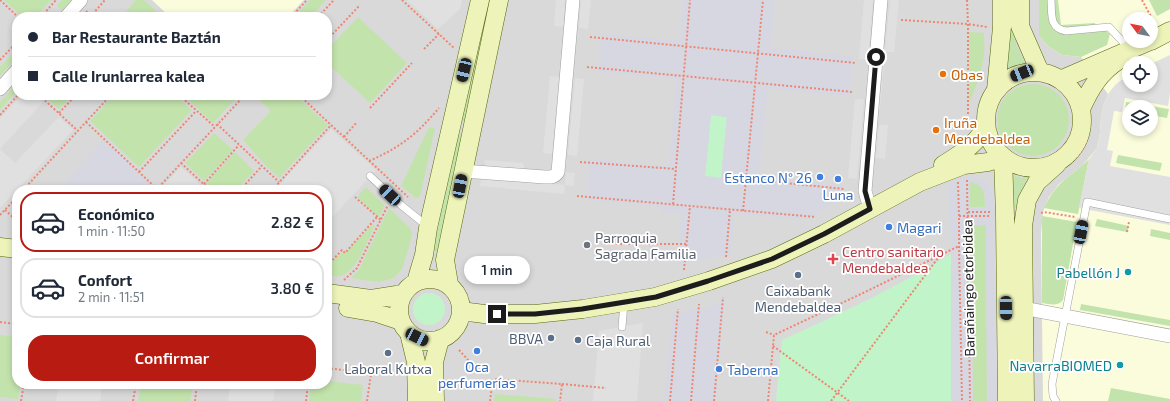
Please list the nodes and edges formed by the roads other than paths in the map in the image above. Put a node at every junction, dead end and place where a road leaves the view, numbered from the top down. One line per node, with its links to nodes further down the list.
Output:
1 (81, 0): 9 (street)
2 (480, 0): 27 (street)
3 (499, 0): 22 (street)
4 (573, 0): 22 (street)
5 (881, 0): 25 (street)
6 (1002, 0): 17 (street)
7 (1020, 0): 13 (street)
8 (1051, 0): 10 (lane)
9 (70, 12)
10 (1122, 41)
11 (1133, 48): 15 (street)
12 (1138, 48): 18 (street)
13 (1040, 72): 15 (street); 17 (street)
14 (12, 76): 16 (street)
15 (1060, 80): 18 (street)
16 (0, 89)
17 (996, 90): 19 (street)
18 (1081, 110): 21 (street)
19 (986, 125): 20 (street); 24 (street)
20 (1003, 157): 21 (street); 24 (street); 47 (street)
21 (1063, 158): 38 (street)
22 (463, 171): 33 (street)
23 (370, 176): 27 (lane)
24 (920, 182): 25 (street)
25 (870, 209): 36 (street)
26 (1170, 218): 40 (lane)
27 (428, 228): 32 (street)
28 (0, 247): 29 (street)
29 (12, 248)
30 (0, 259): 31 (street)
31 (12, 260)
32 (416, 282): 33 (street); 35 (street)
33 (449, 284): 39 (street)
34 (332, 294): 35 (street)
35 (403, 294): 41 (street)
36 (624, 303): 39 (street); 42 (lane)
37 (332, 306): 41 (street)
38 (1024, 308): 40 (street); 48 (street)
39 (461, 311): 44 (street)
40 (1064, 316): 43 (street); 49 (lane)
41 (405, 327): 44 (street); 45 (street)
42 (622, 327)
43 (1170, 336)
44 (440, 339): 46 (street)
45 (417, 401)
46 (435, 401)
47 (1007, 401)
48 (1025, 401)
49 (1056, 401)

